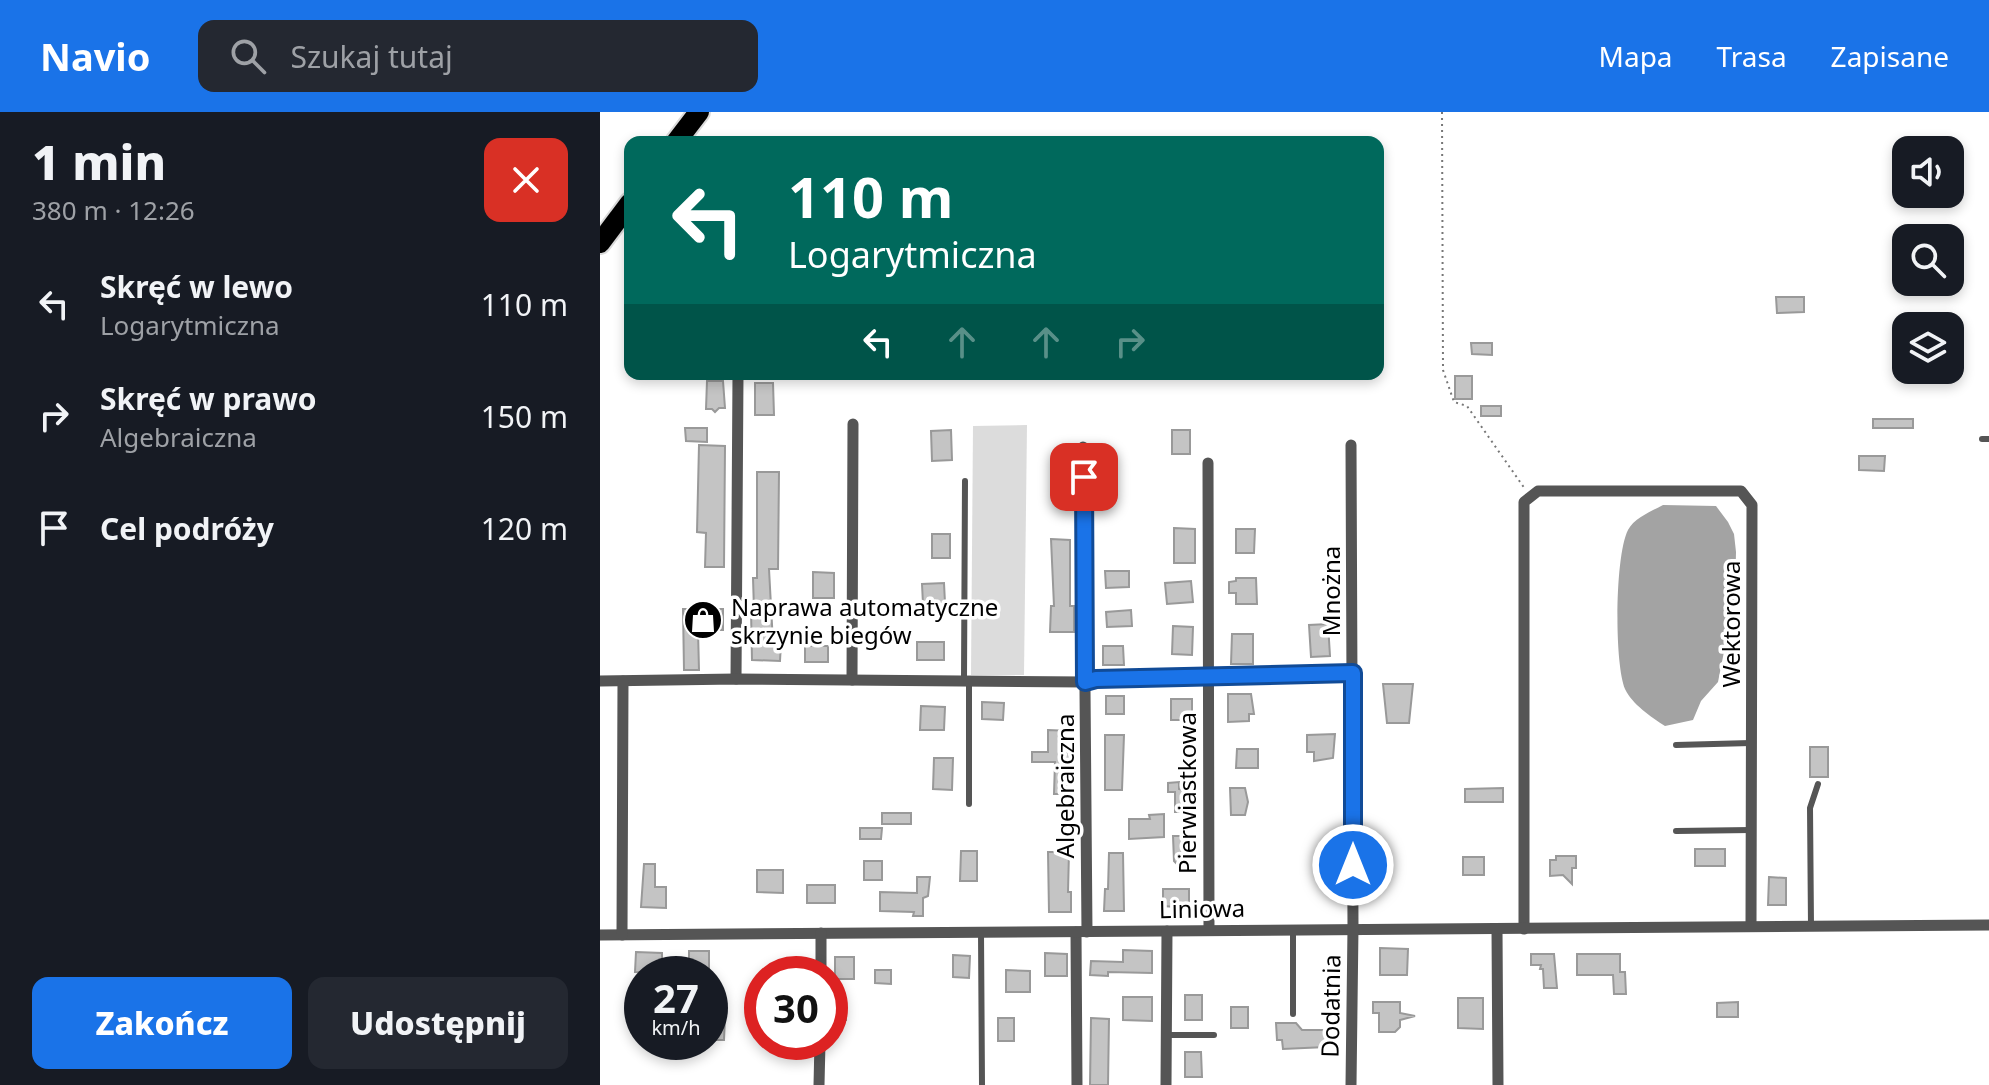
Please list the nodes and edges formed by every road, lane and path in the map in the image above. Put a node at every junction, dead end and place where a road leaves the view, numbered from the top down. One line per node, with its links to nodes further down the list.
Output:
1 (699, 112): 3 (highway)
2 (1442, 112): 12 (path)
3 (681, 136)
4 (624, 211): 5 (highway)
5 (600, 243)
6 (738, 380): 15 (street)
7 (853, 424): 16 (street)
8 (1351, 445): 13 (street, Mnożna)
9 (1083, 447): 20 (street, Algebraiczna)
10 (1208, 463): 14 (street, Pierwiastkowa)
11 (965, 481): 17 (lane)
12 (1530, 497): 21 (street, Wektorowa); 33 (street)
13 (1353, 673): 14 (street); 30 (street, Mnożna)
14 (1208, 676): 20 (street); 34 (street, Pierwiastkowa)
15 (736, 679): 16 (street); 19 (street)
16 (852, 680): 17 (street)
17 (967, 680): 20 (street); 24 (lane)
18 (600, 681): 19 (street)
19 (623, 681): 40 (street)
20 (1085, 682): 37 (street, Algebraiczna)
21 (1751, 743): 22 (lane); 25 (street, Wektorowa)
22 (1676, 745)
23 (1818, 784): 29 (lane)
24 (969, 804)
25 (1751, 830): 26 (lane); 28 (street, Wektorowa)
26 (1676, 831)
27 (1989, 925): 29 (street, Liniowa)
28 (1751, 926): 29 (street, Liniowa); 33 (street, Liniowa)
29 (1808, 926)
30 (1353, 928): 31 (street, Liniowa); 32 (street, Liniowa); 50 (street, Dodatnia)
31 (1293, 929): 34 (street, Liniowa); 42 (lane)
32 (1497, 929): 33 (street, Liniowa); 51 (street)
33 (1524, 929)
34 (1209, 930): 35 (street, Liniowa)
35 (1167, 931): 37 (street, Liniowa); 43 (street)
36 (981, 932): 37 (street, Liniowa); 38 (street, Liniowa); 47 (lane)
37 (1081, 932): 48 (street, Algebraiczna)
38 (821, 933): 40 (street, Liniowa); 41 (street)
39 (600, 935): 40 (street, Liniowa)
40 (622, 935)
41 (821, 956)
42 (1293, 1014)
43 (1166, 1035): 44 (lane); 49 (street)
44 (1214, 1035)
45 (820, 1060): 46 (street)
46 (819, 1085)
47 (982, 1085)
48 (1077, 1085)
49 (1166, 1085)
50 (1351, 1085)
51 (1498, 1085)

